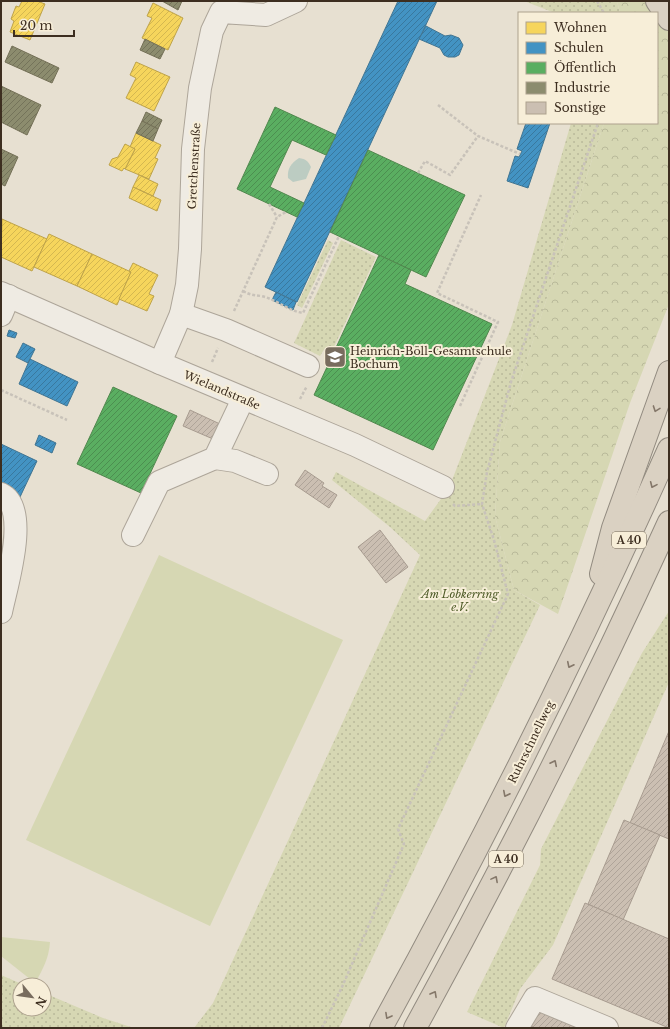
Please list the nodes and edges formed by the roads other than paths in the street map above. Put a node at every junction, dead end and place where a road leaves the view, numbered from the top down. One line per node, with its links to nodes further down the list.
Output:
1 (296, 1): 5 (street, Gretchenstraße)
2 (657, 1): 3 (highway)
3 (669, 19)
4 (4, 302): 6 (street, Wielandstraße)
5 (181, 314): 6 (street, Gretchenstraße); 8 (street)
6 (160, 364): 9 (street, Wielandstraße)
7 (669, 372): 19 (highway, one-way to 19)
8 (308, 374)
9 (243, 399): 11 (street); 13 (street, Wielandstraße)
10 (669, 449): 19 (highway, Ruhrschnellweg / A 40, one-way to 19)
11 (215, 458): 12 (street); 16 (street)
12 (268, 474)
13 (443, 487)
14 (1, 494): 18 (street)
15 (669, 522): 20 (highway, A 40)
16 (133, 535)
17 (669, 557): 20 (highway)
18 (1, 612)
19 (587, 630): 21 (highway, Ruhrschnellweg / A 40, one-way to 21)
20 (608, 654): 22 (highway, A 40, one-way to 20)
21 (381, 1028)
22 (415, 1028)
23 (518, 1028): 24 (street)
24 (607, 1028)

